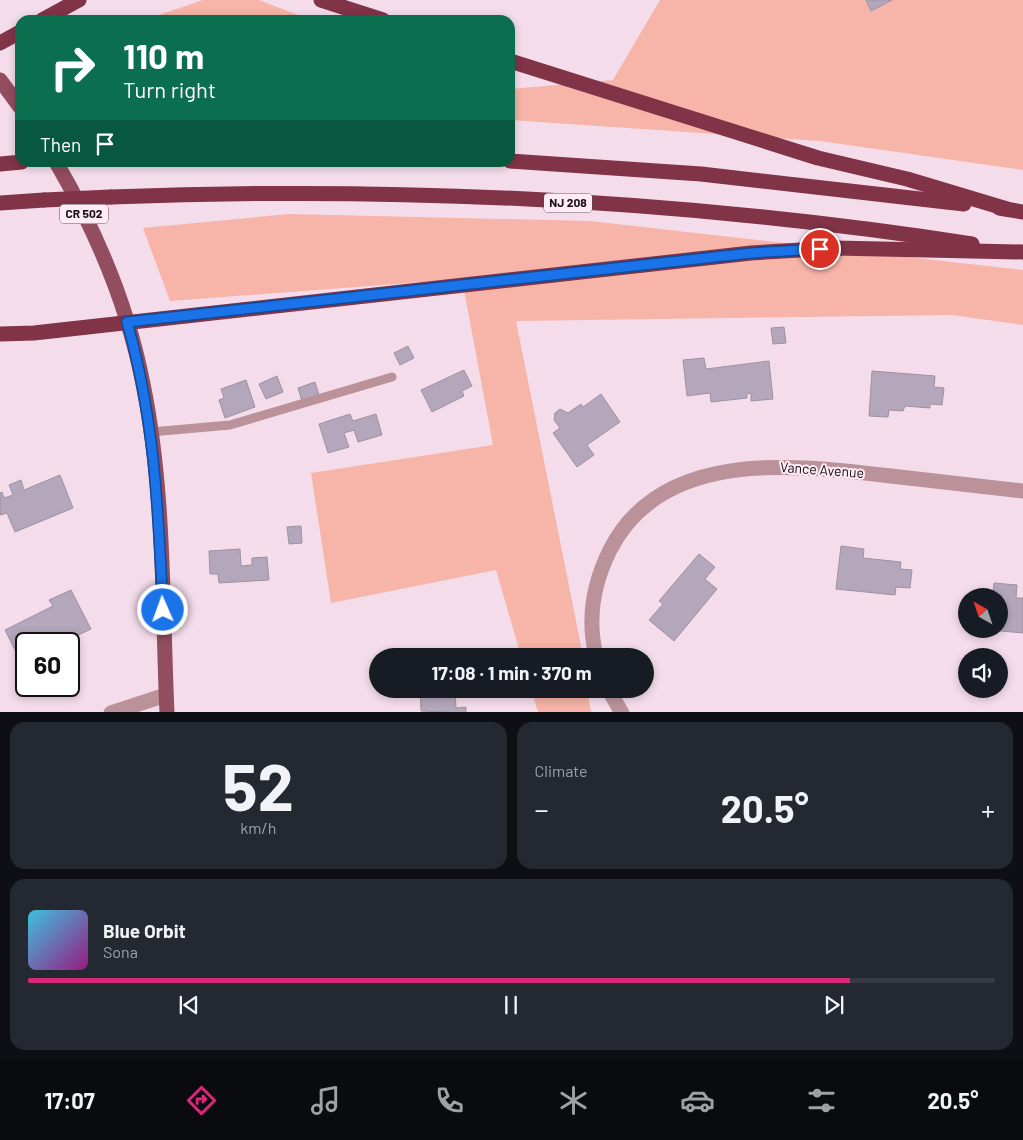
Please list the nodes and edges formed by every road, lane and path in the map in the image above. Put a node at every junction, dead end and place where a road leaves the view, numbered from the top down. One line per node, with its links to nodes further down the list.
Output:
1 (79, 0): 3 (highway)
2 (321, 0): 4 (highway)
3 (51, 15)
4 (368, 15)
5 (15, 35): 6 (highway)
6 (0, 43)
7 (515, 62): 15 (highway)
8 (0, 80): 9 (main road)
9 (15, 100)
10 (515, 161): 15 (highway)
11 (15, 163): 12 (highway)
12 (0, 164)
13 (59, 167): 18 (main road, CR 502)
14 (0, 203): 17 (highway, NJ 208, bridge)
15 (1008, 209): 16 (highway)
16 (1023, 212)
17 (1023, 252): 18 (highway)
18 (127, 322): 19 (highway); 21 (main road, CR 502)
19 (0, 334)
20 (392, 377): 21 (lane)
21 (151, 432): 24 (main road, CR 502)
22 (1023, 491): 23 (street, Vance Avenue)
23 (595, 648)
24 (166, 695): 26 (street); 27 (main road, CR 502)
25 (613, 698): 28 (street)
26 (111, 712)
27 (167, 712)
28 (622, 712)

